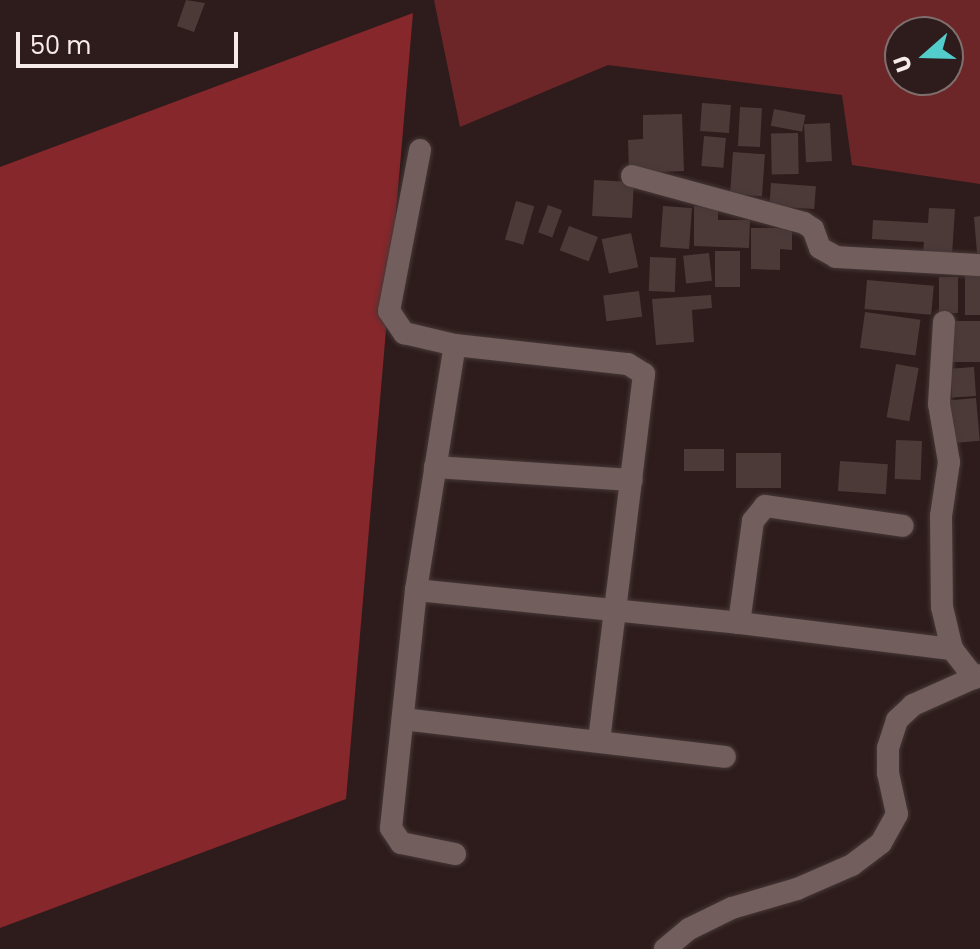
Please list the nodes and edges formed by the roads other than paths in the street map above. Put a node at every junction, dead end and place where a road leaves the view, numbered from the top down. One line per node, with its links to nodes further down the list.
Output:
1 (420, 150): 5 (street)
2 (632, 176): 3 (street)
3 (980, 265)
4 (944, 322): 12 (street)
5 (455, 345): 6 (street); 7 (street)
6 (435, 467): 7 (street); 9 (street)
7 (632, 480): 10 (street)
8 (903, 526): 11 (street)
9 (416, 590): 10 (street); 14 (street)
10 (616, 612): 11 (street); 15 (street)
11 (739, 623): 12 (street)
12 (952, 649): 13 (street)
13 (977, 676): 18 (street)
14 (403, 719): 15 (street); 17 (street)
15 (599, 741): 16 (street)
16 (725, 757)
17 (455, 854)
18 (665, 949)

